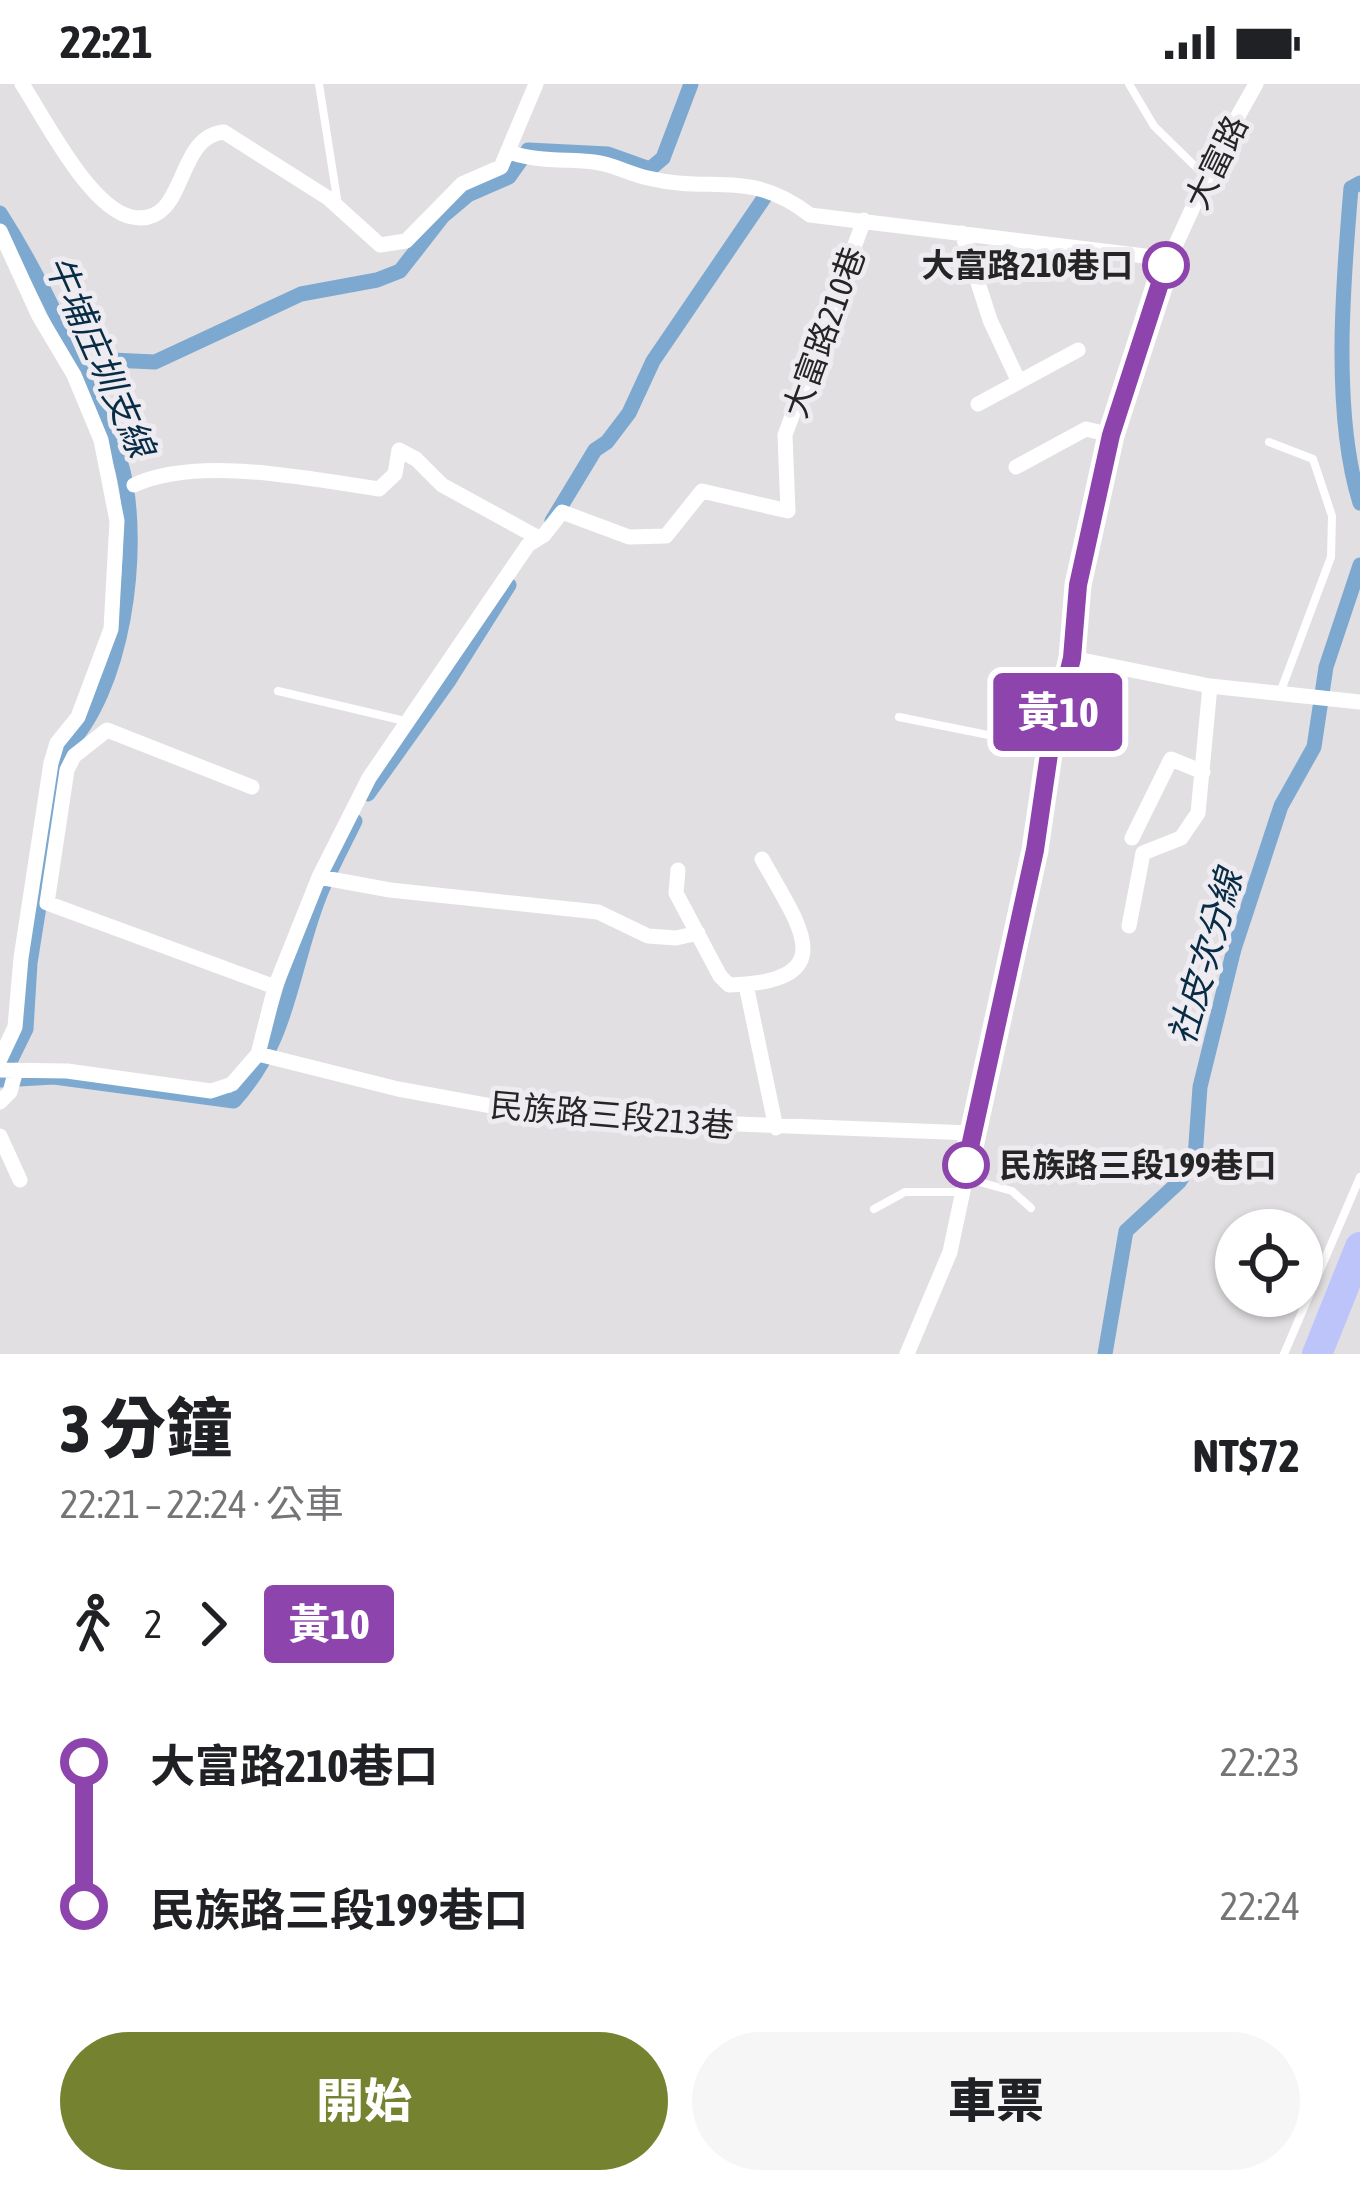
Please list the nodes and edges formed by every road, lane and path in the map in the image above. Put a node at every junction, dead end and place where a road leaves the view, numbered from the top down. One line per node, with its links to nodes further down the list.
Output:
1 (22, 84): 8 (street)
2 (319, 84): 8 (lane)
3 (536, 84): 6 (street)
4 (1129, 84): 7 (lane)
5 (1256, 84): 7 (street, 大富路)
6 (512, 154): 8 (street); 9 (street, 大富路210巷)
7 (1207, 178): 12 (street, 大富路)
8 (338, 207)
9 (864, 220): 11 (street, 大富路210巷); 20 (street, 大富路210巷)
10 (0, 231): 19 (street)
11 (962, 233): 12 (street, 大富路210巷); 14 (street)
12 (1169, 259): 16 (street, 大富路)
13 (1078, 350): 14 (street)
14 (1019, 382): 15 (street)
15 (979, 404)
16 (1111, 435): 18 (street); 21 (street, 大富路)
17 (1269, 442): 24 (lane)
18 (1016, 467)
19 (123, 489): 20 (street); 28 (street)
20 (537, 537): 27 (street)
21 (1072, 658): 22 (street); 29 (street, 大富路)
22 (1210, 686): 24 (street); 30 (street)
23 (278, 691): 27 (lane)
24 (1279, 694): 25 (street)
25 (1360, 702)
26 (899, 717): 29 (lane)
27 (409, 722): 35 (street)
28 (92, 724): 31 (street); 39 (street); 41 (street)
29 (1050, 747): 45 (street, 大富路)
30 (1203, 772): 32 (street); 36 (street)
31 (252, 787)
32 (1132, 838)
33 (762, 859): 38 (street)
34 (678, 870): 37 (street)
35 (319, 877): 37 (street); 39 (street)
36 (1129, 926)
37 (698, 933): 38 (street)
38 (746, 985): 44 (street)
39 (275, 987): 40 (street)
40 (258, 1054): 42 (street); 44 (street, 民族路三段213巷)
41 (0, 1059)
42 (8, 1070): 43 (street)
43 (0, 1102)
44 (776, 1128): 45 (street, 民族路三段213巷)
45 (972, 1133): 49 (street, 大富路)
46 (0, 1136): 48 (street)
47 (1360, 1177): 54 (lane)
48 (20, 1180)
49 (962, 1185): 50 (lane); 51 (lane); 53 (street, 大富路)
50 (1031, 1208)
51 (874, 1209)
52 (1360, 1247): 55 (highway)
53 (907, 1354)
54 (1284, 1354)
55 (1317, 1354)

